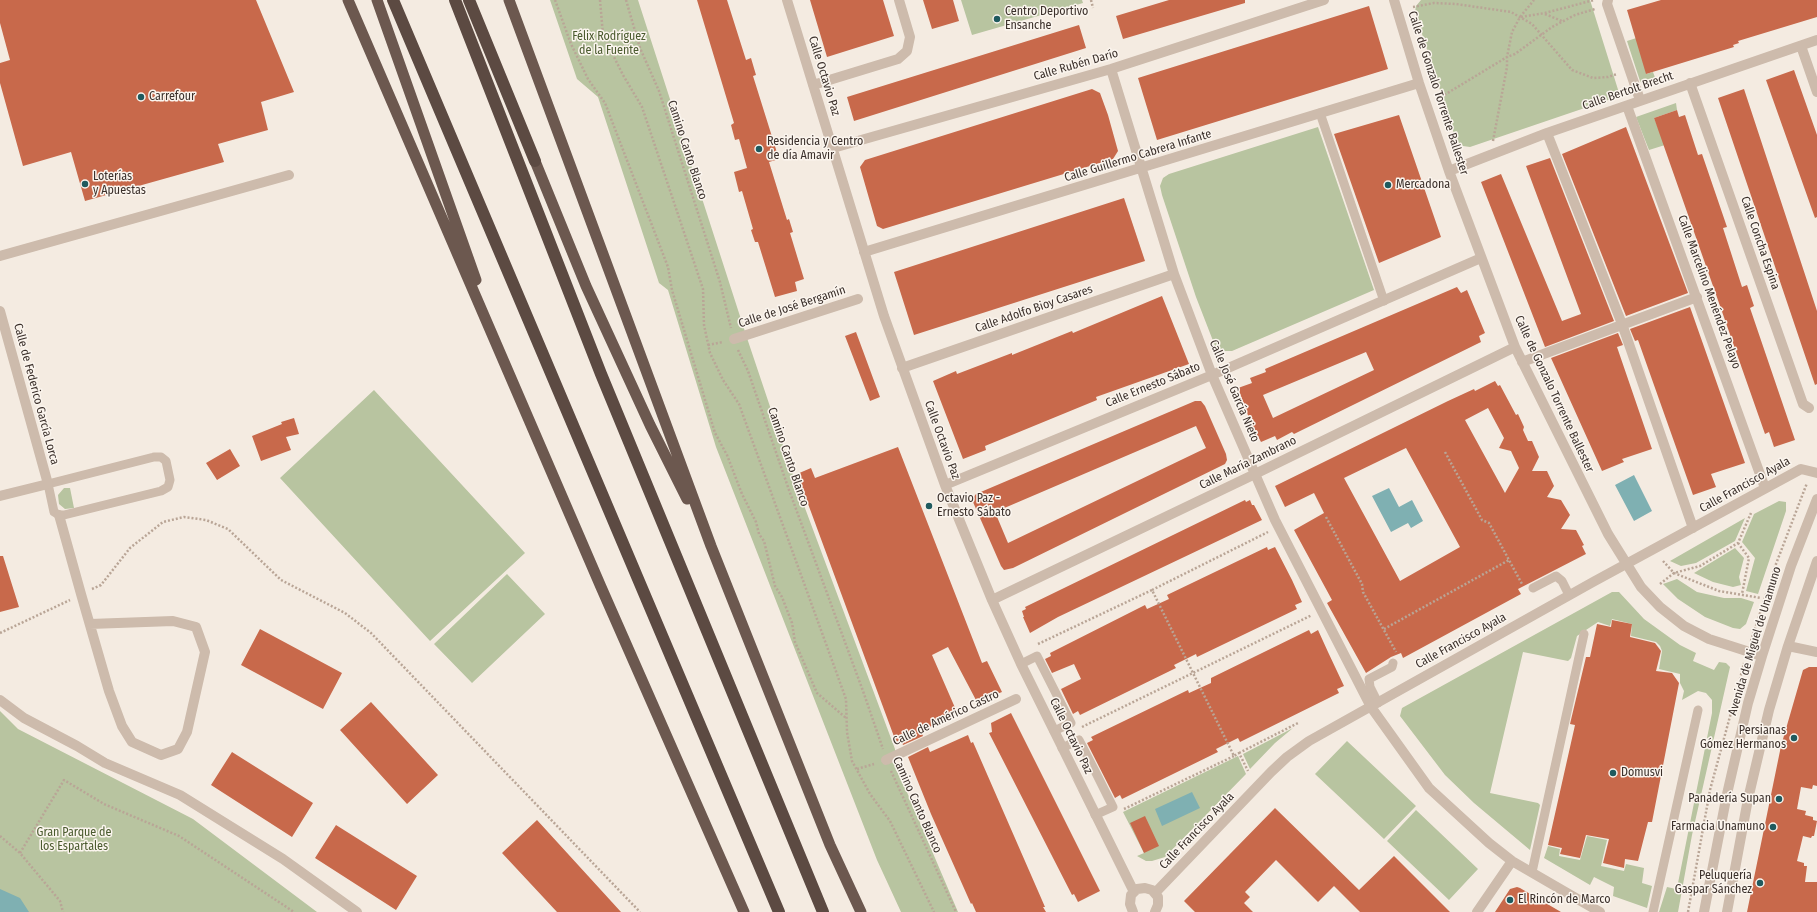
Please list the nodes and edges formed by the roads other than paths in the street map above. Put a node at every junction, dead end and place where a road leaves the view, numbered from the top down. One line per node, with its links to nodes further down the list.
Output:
1 (348, 0): 42 (highway)
2 (377, 0): 42 (highway)
3 (393, 0): 80 (highway)
4 (454, 0): 81 (highway)
5 (469, 0): 24 (highway)
6 (510, 0): 53 (highway)
7 (787, 0): 17 (street, Calle Octavio Paz)
8 (899, 0): 17 (street)
9 (1324, 0): 14 (street, Calle Rubén Darío)
10 (1394, 0): 15 (street, Calle de Gonzalo Torrente Ballester)
11 (1608, 0): 19 (street)
12 (1817, 40): 13 (street, Calle Bertolt Brecht)
13 (1801, 46): 16 (street, Calle Bertolt Brecht); 18 (street)
14 (1111, 69): 23 (street, Calle Rubén Darío); 25 (street, Calle José García Nieto)
15 (1419, 83): 21 (street, Calle Guillermo Cabrera Infante); 26 (street, Calle de Gonzalo Torrente Ballester)
16 (1690, 83): 19 (street, Calle Bertolt Brecht); 43 (street, Calle Concha Espina)
17 (813, 85): 23 (street, Calle Octavio Paz)
18 (1817, 92)
19 (1640, 100): 20 (street, Calle Bertolt Brecht)
20 (1627, 106): 22 (street, Calle Bertolt Brecht); 32 (street, Calle Marcelino Menéndez Pelayo)
21 (1320, 114): 25 (street, Calle Guillermo Cabrera Infante); 34 (lane)
22 (1547, 133): 26 (street, Calle Bertolt Brecht); 36 (street)
23 (832, 148): 28 (street, Calle Octavio Paz)
24 (535, 161): 53 (highway)
25 (1141, 168): 28 (street, Calle Guillermo Cabrera Infante); 31 (street, Calle José García Nieto)
26 (1449, 170): 30 (street, Calle de Gonzalo Torrente Ballester)
27 (289, 175): 29 (street)
28 (864, 252): 40 (street, Calle Octavio Paz)
29 (0, 256)
30 (1481, 258): 34 (street, Calle Ernesto Sábato); 38 (street, Calle de Gonzalo Torrente Ballester)
31 (1174, 274): 40 (street, Calle Adolfo Bioy Casares); 41 (street, Calle José García Nieto)
32 (1697, 296): 36 (street); 48 (street, Calle Marcelino Menéndez Pelayo)
33 (858, 299): 37 (street, Calle de José Bergamín)
34 (1384, 301): 41 (street, Calle Ernesto Sábato)
35 (0, 311): 46 (street, Calle de Federico García Lorca)
36 (1622, 324): 39 (street); 52 (street)
37 (734, 339)
38 (1515, 347): 39 (street, Calle de Gonzalo Torrente Ballester); 45 (street, Calle María Zambrano)
39 (1522, 362): 55 (street, Calle de Gonzalo Torrente Ballester)
40 (902, 368): 47 (street, Calle Octavio Paz)
41 (1212, 375): 45 (street, Calle José García Nieto); 47 (street, Calle Ernesto Sábato)
42 (511, 377): 79 (highway)
43 (1809, 408)
44 (1817, 473): 48 (street, Calle Francisco Ayala)
45 (1255, 474): 58 (street, Calle María Zambrano); 68 (street, Calle José García Nieto)
46 (48, 484): 49 (street); 51 (lane); 51 (lane)
47 (945, 485): 58 (street, Calle Octavio Paz)
48 (1765, 488): 52 (street, Calle Francisco Ayala)
49 (0, 496)
50 (1817, 499): 63 (street, Avenida de Miguel de Unamuno)
51 (59, 515): 59 (street)
52 (1693, 528): 55 (street, Calle Francisco Ayala)
53 (711, 546): 82 (highway)
54 (1817, 561): 61 (street)
55 (1626, 564): 57 (street, Calle Francisco Ayala); 63 (street, Calle de Gonzalo Torrente Ballester)
56 (1533, 588): 57 (lane)
57 (1569, 595): 68 (street, Calle Francisco Ayala)
58 (992, 600): 65 (street, Calle Octavio Paz)
59 (90, 624): 59 (street)
60 (1584, 634): 75 (lane)
61 (1788, 646): 62 (street); 89 (street)
62 (1817, 652)
63 (1762, 656): 88 (street, Avenida de Miguel de Unamuno)
64 (1393, 663): 68 (lane)
65 (1021, 664): 70 (street, Calle Octavio Paz); 70 (lane)
66 (1016, 699): 72 (street, Calle de Américo Castro)
67 (0, 700): 78 (street)
68 (1374, 705): 74 (street, Calle José García Nieto); 77 (street, Calle Francisco Ayala)
69 (1698, 710): 87 (lane)
70 (1054, 731): 71 (street, Calle Octavio Paz)
71 (1062, 748): 73 (street, Calle Octavio Paz); 73 (lane)
72 (886, 760)
73 (1095, 815): 76 (street, Calle Octavio Paz)
74 (1512, 861): 75 (street, Calle José García Nieto); 85 (street)
75 (1532, 872): 86 (street, Calle José García Nieto)
76 (1134, 892): 77 (street); 83 (street)
77 (1155, 893): 84 (street)
78 (357, 912)
79 (743, 912)
80 (779, 912)
81 (823, 912)
82 (861, 912)
83 (1134, 912)
84 (1155, 912)
85 (1477, 912)
86 (1600, 912)
87 (1653, 912)
88 (1704, 912)
89 (1727, 912)

